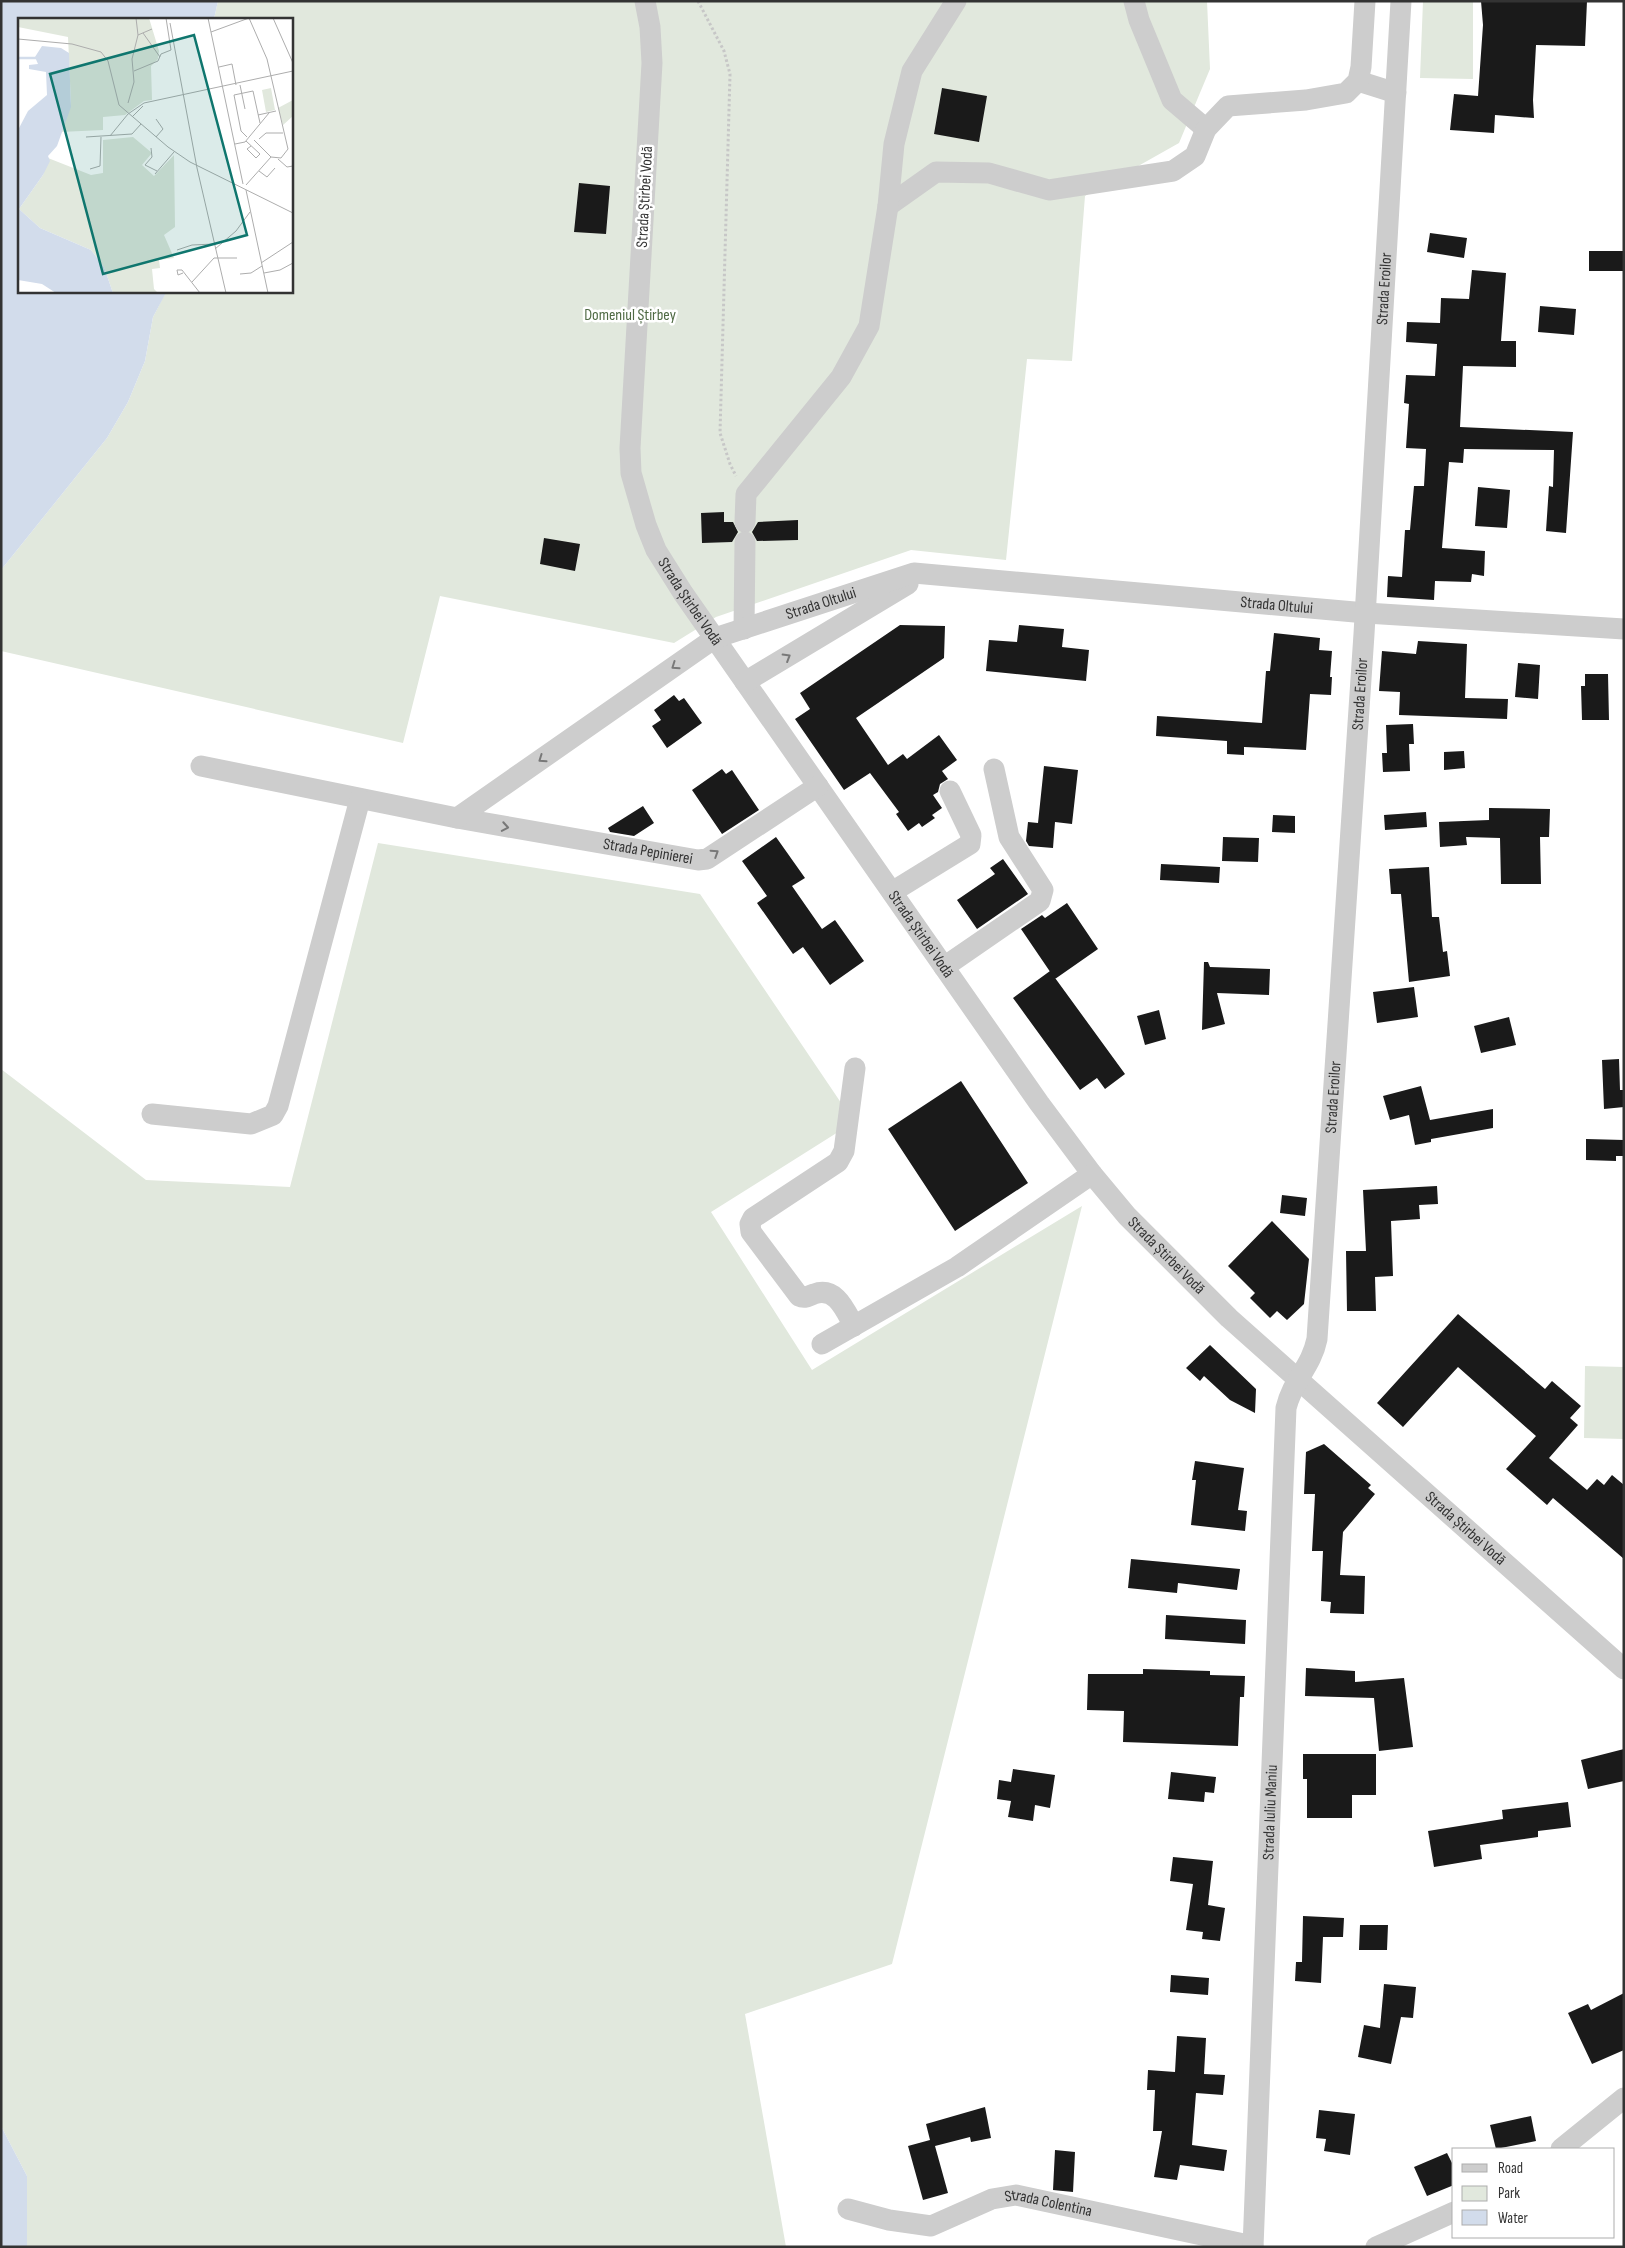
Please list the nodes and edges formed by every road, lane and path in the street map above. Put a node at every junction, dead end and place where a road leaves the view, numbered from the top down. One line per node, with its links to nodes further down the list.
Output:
1 (645, 1): 16 (street, Strada Știrbei Vodă)
2 (698, 1): 11 (path)
3 (956, 1): 10 (street)
4 (1134, 1): 9 (street)
5 (1365, 1): 7 (street)
6 (1401, 1): 8 (street, Strada Eroilor)
7 (1358, 81): 8 (street); 9 (street)
8 (1396, 92): 13 (street, Strada Eroilor)
9 (1206, 129): 10 (street)
10 (888, 206): 11 (street)
11 (746, 494): 14 (street)
12 (928, 574): 13 (street, Strada Oltului); 14 (street, Strada Oltului); 17 (street, Strada Oltului, one-way to 12)
13 (1366, 613): 15 (street, Strada Oltului); 31 (street, Strada Eroilor)
14 (744, 629): 16 (street, Strada Oltului)
15 (1624, 629)
16 (715, 638): 17 (street, Strada Știrbei Vodă); 23 (street, one-way to 23)
17 (745, 682): 20 (street, Strada Știrbei Vodă)
18 (201, 766): 22 (street, Strada Pepinierei)
19 (994, 769): 25 (street)
20 (818, 786): 23 (street, Strada Pepinierei, one-way to 20); 24 (street, Strada Știrbei Vodă)
21 (950, 791): 24 (street)
22 (360, 798): 23 (street, Strada Pepinierei); 27 (street)
23 (457, 818)
24 (892, 892): 25 (street, Strada Știrbei Vodă)
25 (944, 967): 28 (street, Strada Știrbei Vodă)
26 (855, 1068): 29 (street)
27 (152, 1114)
28 (1092, 1174): 29 (street); 31 (street, Strada Știrbei Vodă)
29 (854, 1326): 30 (street)
30 (822, 1344)
31 (1296, 1379): 32 (street, Strada Știrbei Vodă); 37 (street, Strada Iuliu Maniu)
32 (1624, 1669)
33 (1624, 2098): 34 (street)
34 (1562, 2148)
35 (848, 2209): 37 (street, Strada Colentina)
36 (1452, 2213): 38 (street)
37 (1253, 2246)
38 (1376, 2247)

